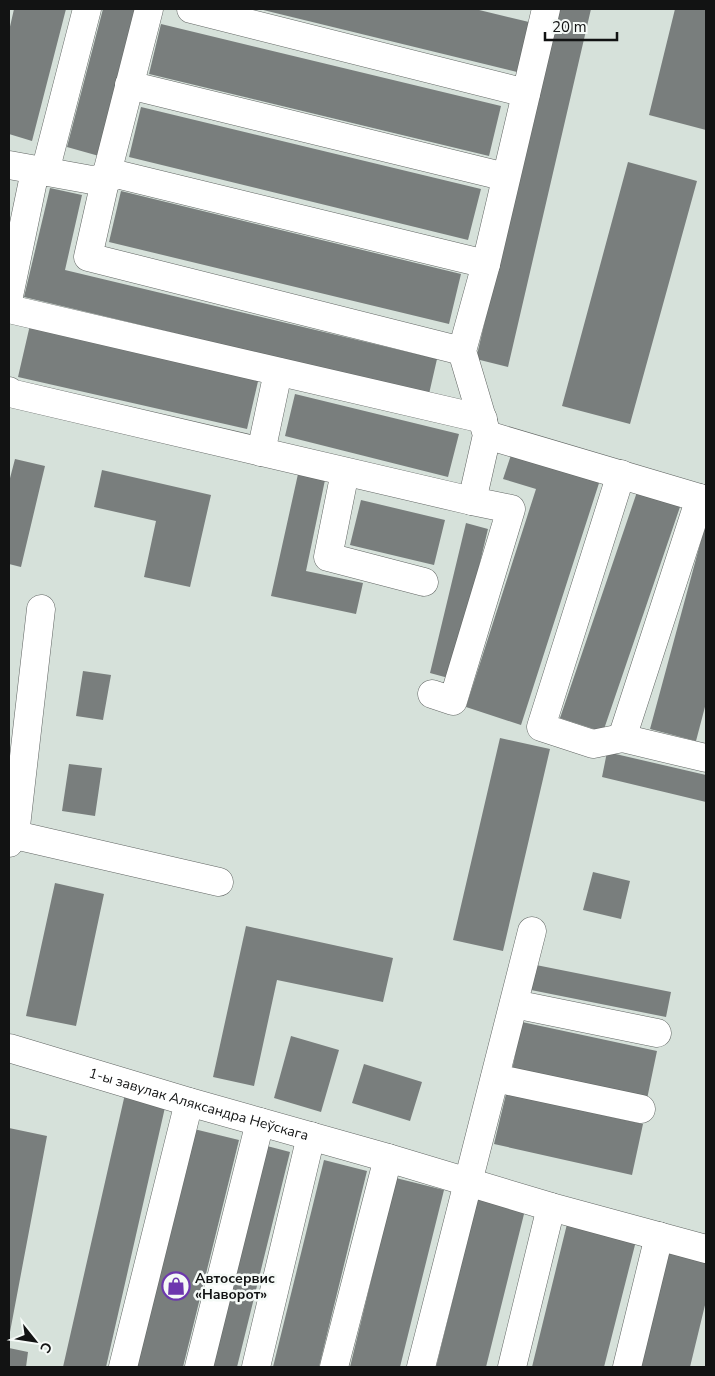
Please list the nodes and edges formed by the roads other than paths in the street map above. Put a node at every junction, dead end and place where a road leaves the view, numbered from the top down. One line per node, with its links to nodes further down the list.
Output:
1 (87, 9): 8 (street)
2 (149, 9): 5 (street)
3 (191, 9): 6 (street)
4 (546, 9): 6 (street)
5 (130, 85): 9 (street); 10 (street)
6 (526, 93): 10 (street)
7 (9, 165): 8 (street)
8 (40, 172): 9 (street); 12 (street)
9 (106, 177): 11 (street); 14 (street)
10 (506, 177): 11 (street)
11 (486, 264): 14 (street)
12 (9, 296)
13 (9, 309): 15 (street)
14 (462, 351): 17 (street)
15 (278, 372): 17 (street); 18 (street)
16 (9, 391): 18 (street)
17 (485, 427): 20 (street); 22 (street)
18 (261, 452): 19 (street)
19 (345, 472): 22 (street); 23 (street)
20 (621, 474): 21 (street); 26 (street)
21 (703, 499): 26 (street)
22 (472, 501): 25 (street)
23 (424, 582)
24 (41, 609): 28 (street)
25 (432, 694)
26 (622, 738): 27 (street)
27 (706, 758)
28 (12, 839): 29 (street)
29 (219, 882)
30 (532, 931): 31 (street)
31 (514, 1004): 32 (street); 34 (street)
32 (657, 1033)
33 (9, 1048): 35 (street, 1-ы завулак Аляксандра Неўскага)
34 (494, 1078): 36 (street); 40 (street)
35 (189, 1102): 37 (street, 1-ы завулак Аляксандра Неўскага); 44 (street)
36 (641, 1109)
37 (260, 1122): 38 (street, 1-ы завулак Аляксандра Неўскага); 45 (street)
38 (311, 1136): 39 (street, 1-ы завулак Аляксандра Неўскага); 46 (street)
39 (388, 1158): 40 (street, 1-ы завулак Аляксандра Неўскага); 47 (street)
40 (468, 1182): 41 (street, 1-ы завулак Аляксандра Неўскага); 48 (street)
41 (551, 1207): 42 (street, 1-ы завулак Аляксандра Неўскага); 49 (street)
42 (659, 1236): 43 (street, 1-ы завулак Аляксандра Неўскага); 50 (street)
43 (706, 1248)
44 (123, 1367)
45 (199, 1367)
46 (256, 1367)
47 (334, 1367)
48 (421, 1367)
49 (512, 1367)
50 (627, 1367)

